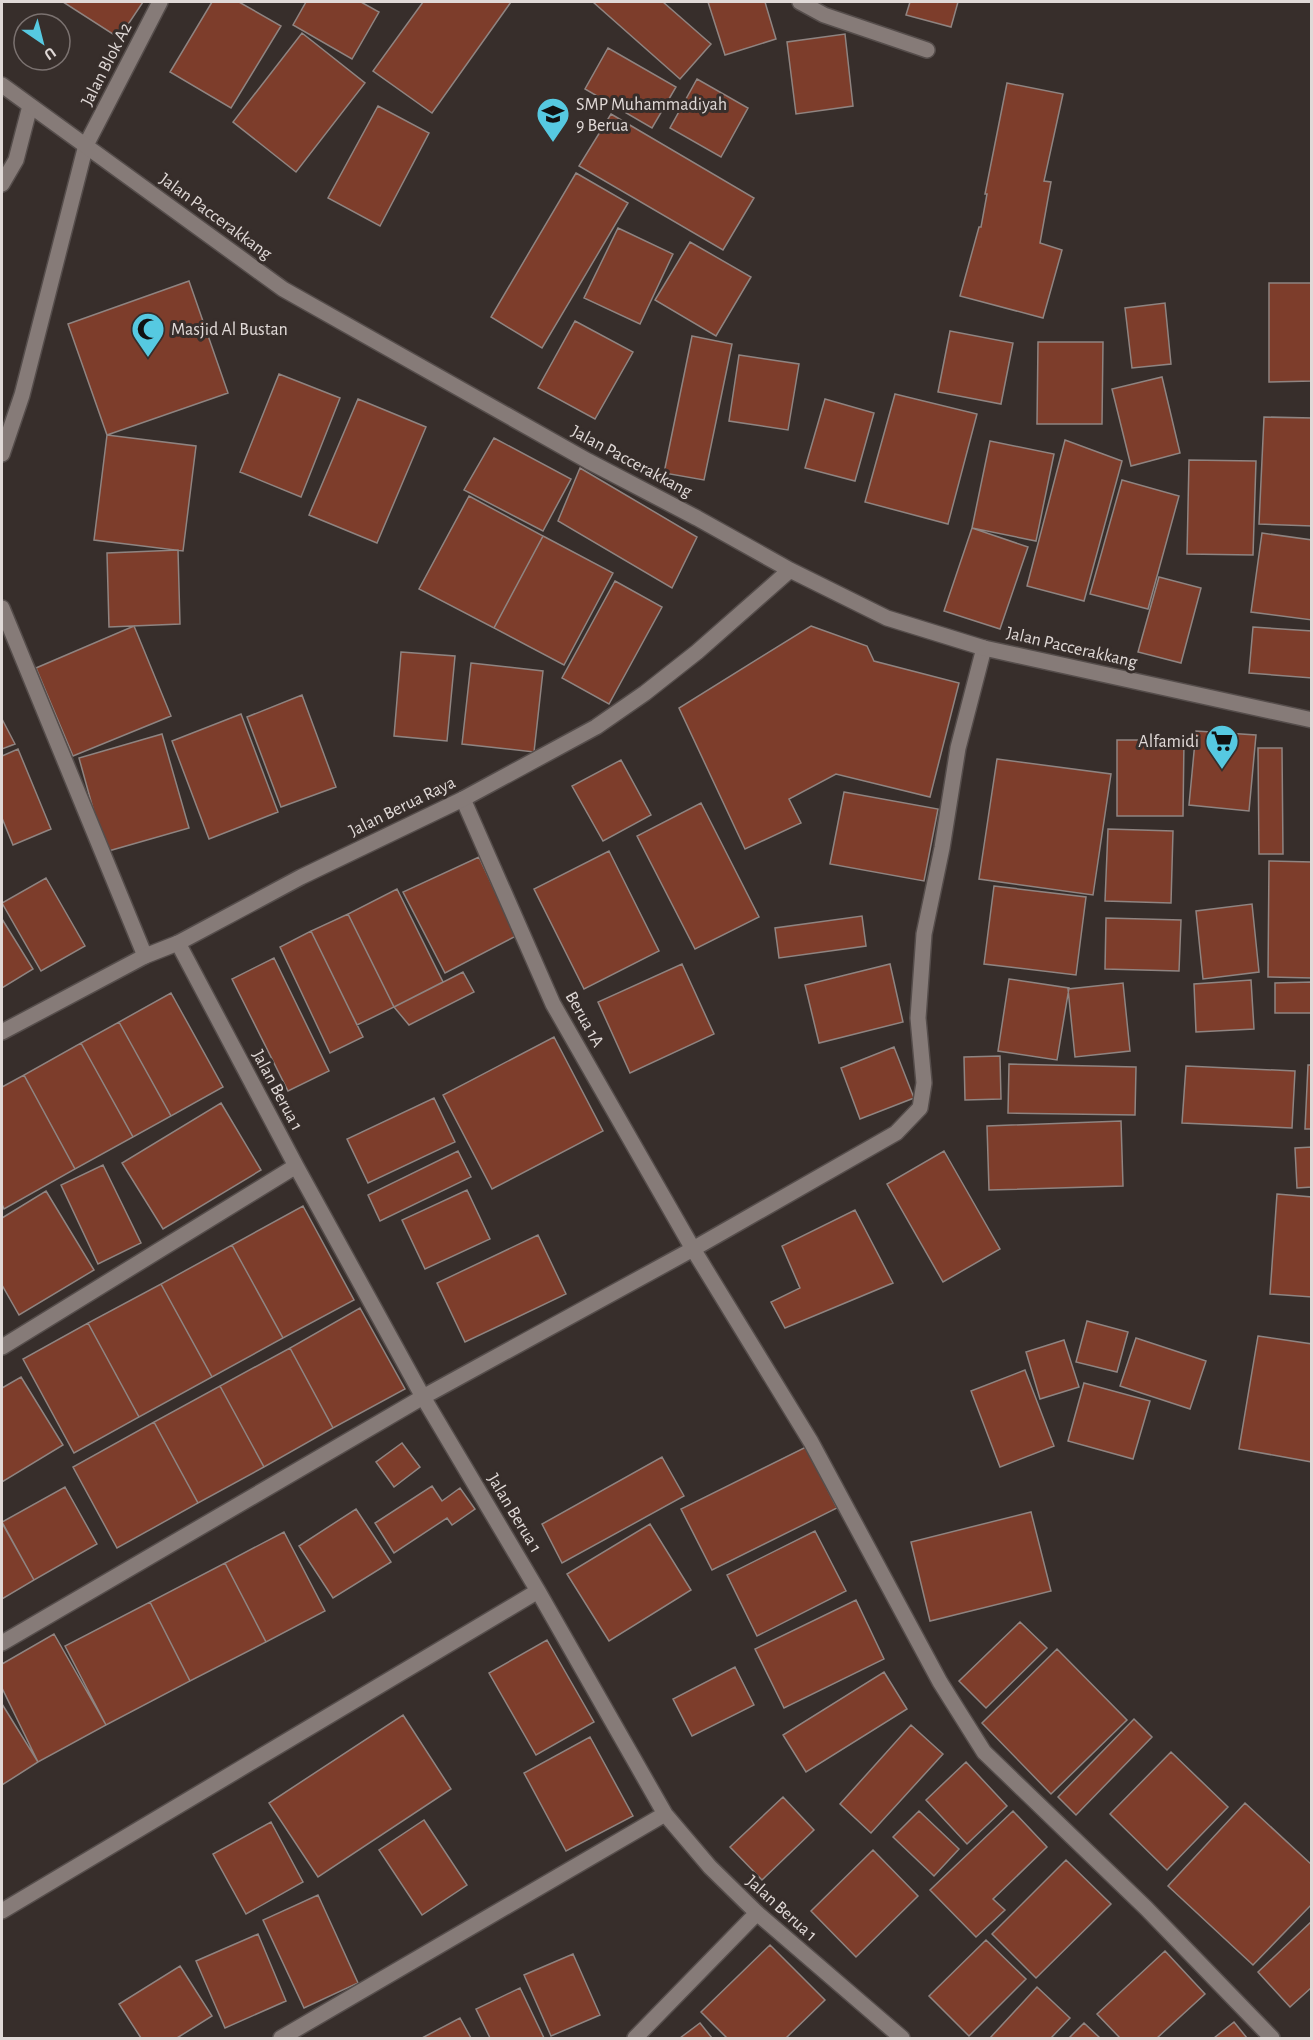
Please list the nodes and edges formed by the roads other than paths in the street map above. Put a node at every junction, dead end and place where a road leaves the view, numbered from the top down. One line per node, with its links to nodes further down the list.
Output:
1 (160, 2): 6 (street, Jalan Blok A2)
2 (800, 2): 3 (street)
3 (927, 50)
4 (2, 86): 5 (street, Jalan Paccerakkang)
5 (30, 106): 6 (street, Jalan Paccerakkang); 7 (street)
6 (86, 145): 8 (street, Jalan Blok A2); 9 (street, Jalan Paccerakkang)
7 (2, 184)
8 (2, 454)
9 (790, 570): 11 (street, Jalan Paccerakkang); 13 (street, Jalan Berua Raya)
10 (2, 609): 15 (street)
11 (984, 648): 12 (street, Jalan Paccerakkang); 18 (street)
12 (1311, 720)
13 (463, 799): 14 (street, Jalan Berua Raya); 18 (street, Berua 1A)
14 (178, 943): 15 (street, Jalan Berua Raya); 17 (street, Jalan Berua 1)
15 (145, 956): 16 (street, Jalan Berua Raya)
16 (2, 1032)
17 (296, 1166): 19 (street); 20 (street, Jalan Berua 1)
18 (693, 1249): 20 (street); 29 (street, Berua 1A)
19 (2, 1347)
20 (423, 1397): 21 (street, Jalan Berua 1); 22 (street)
21 (538, 1591): 23 (street, Jalan Berua 1); 24 (street)
22 (2, 1643)
23 (665, 1814): 25 (street, Jalan Berua 1); 26 (street)
24 (2, 1911)
25 (757, 1913): 27 (street); 28 (street, Jalan Berua 1)
26 (281, 2038)
27 (635, 2038)
28 (902, 2038)
29 (1272, 2038)

